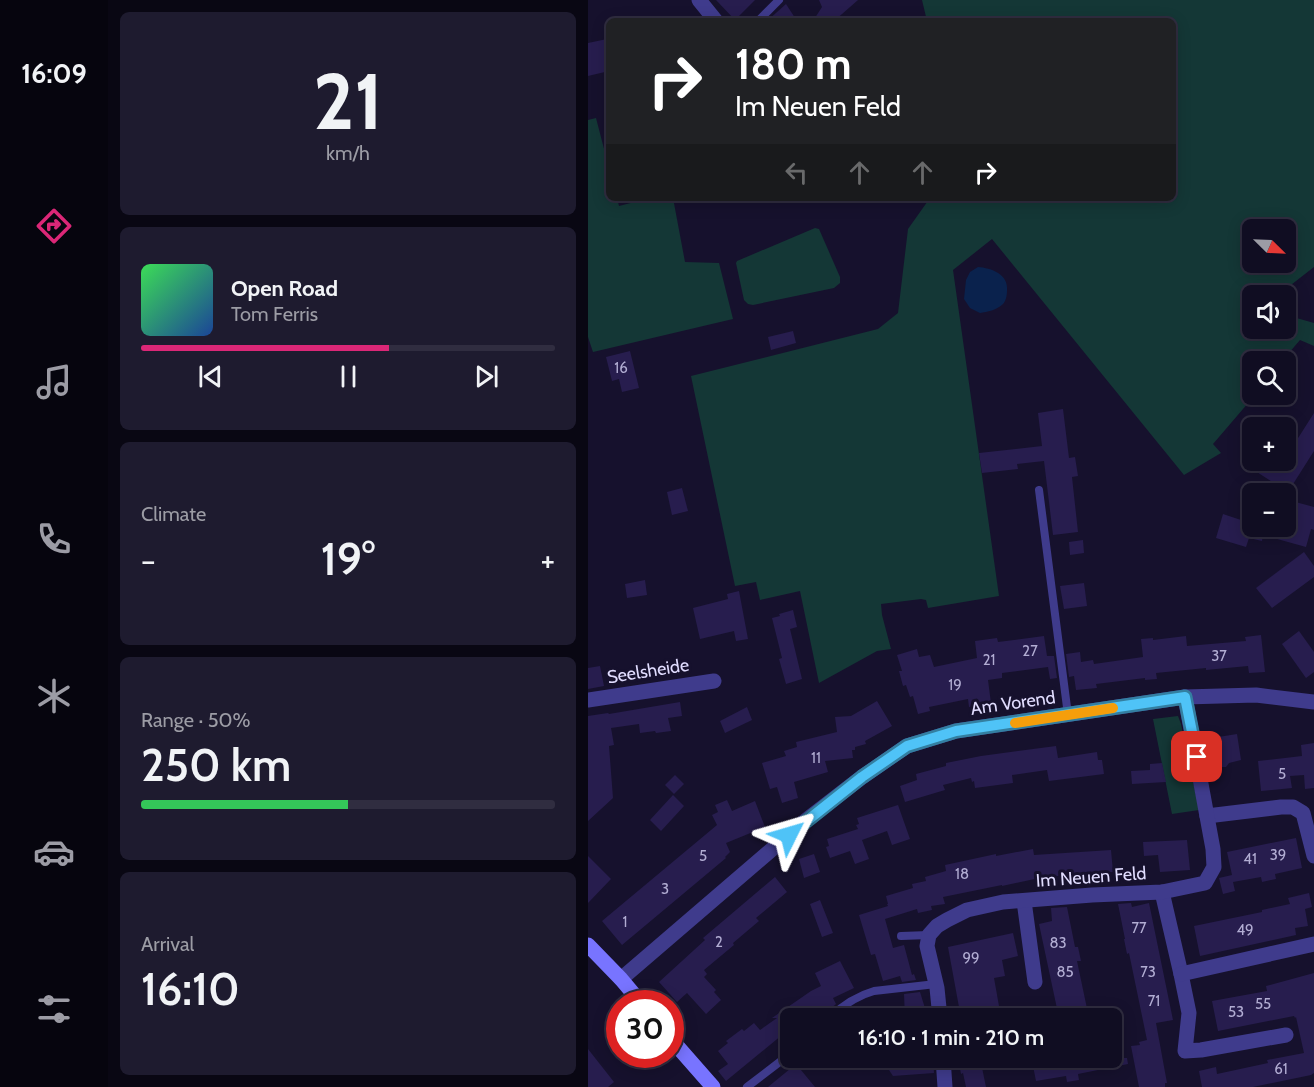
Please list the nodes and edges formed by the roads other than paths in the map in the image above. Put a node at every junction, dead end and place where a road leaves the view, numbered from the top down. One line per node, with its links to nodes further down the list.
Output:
1 (699, 0): 3 (street)
2 (779, 0): 4 (lane)
3 (714, 18)
4 (761, 18)
5 (1039, 490): 10 (lane)
6 (714, 681): 8 (street, Seelsheide)
7 (1185, 697): 9 (street, Am Vorend); 10 (street, Am Vorend); 11 (street, Im Neuen Feld)
8 (588, 700)
9 (1314, 702)
10 (1068, 715): 20 (street, Am Vorend)
11 (1208, 816): 12 (street); 13 (street, Im Neuen Feld)
12 (1314, 856)
13 (1162, 892): 14 (street, Im Neuen Feld); 19 (street, Im Neuen Feld)
14 (1024, 901): 15 (street, Im Neuen Feld); 21 (street, Im Neuen Feld)
15 (929, 935): 16 (lane); 22 (street)
16 (901, 936)
17 (1314, 944): 19 (street)
18 (588, 945): 20 (main road)
19 (1181, 974): 26 (street, Im Neuen Feld)
20 (621, 979): 23 (main road)
21 (1035, 982)
22 (936, 984): 24 (lane); 25 (street)
23 (630, 990)
24 (840, 1008)
25 (939, 1008)
26 (1286, 1035)
27 (684, 1054): 30 (main road)
28 (780, 1062): 31 (lane)
29 (944, 1068): 32 (street)
30 (712, 1087)
31 (747, 1087)
32 (945, 1087)

